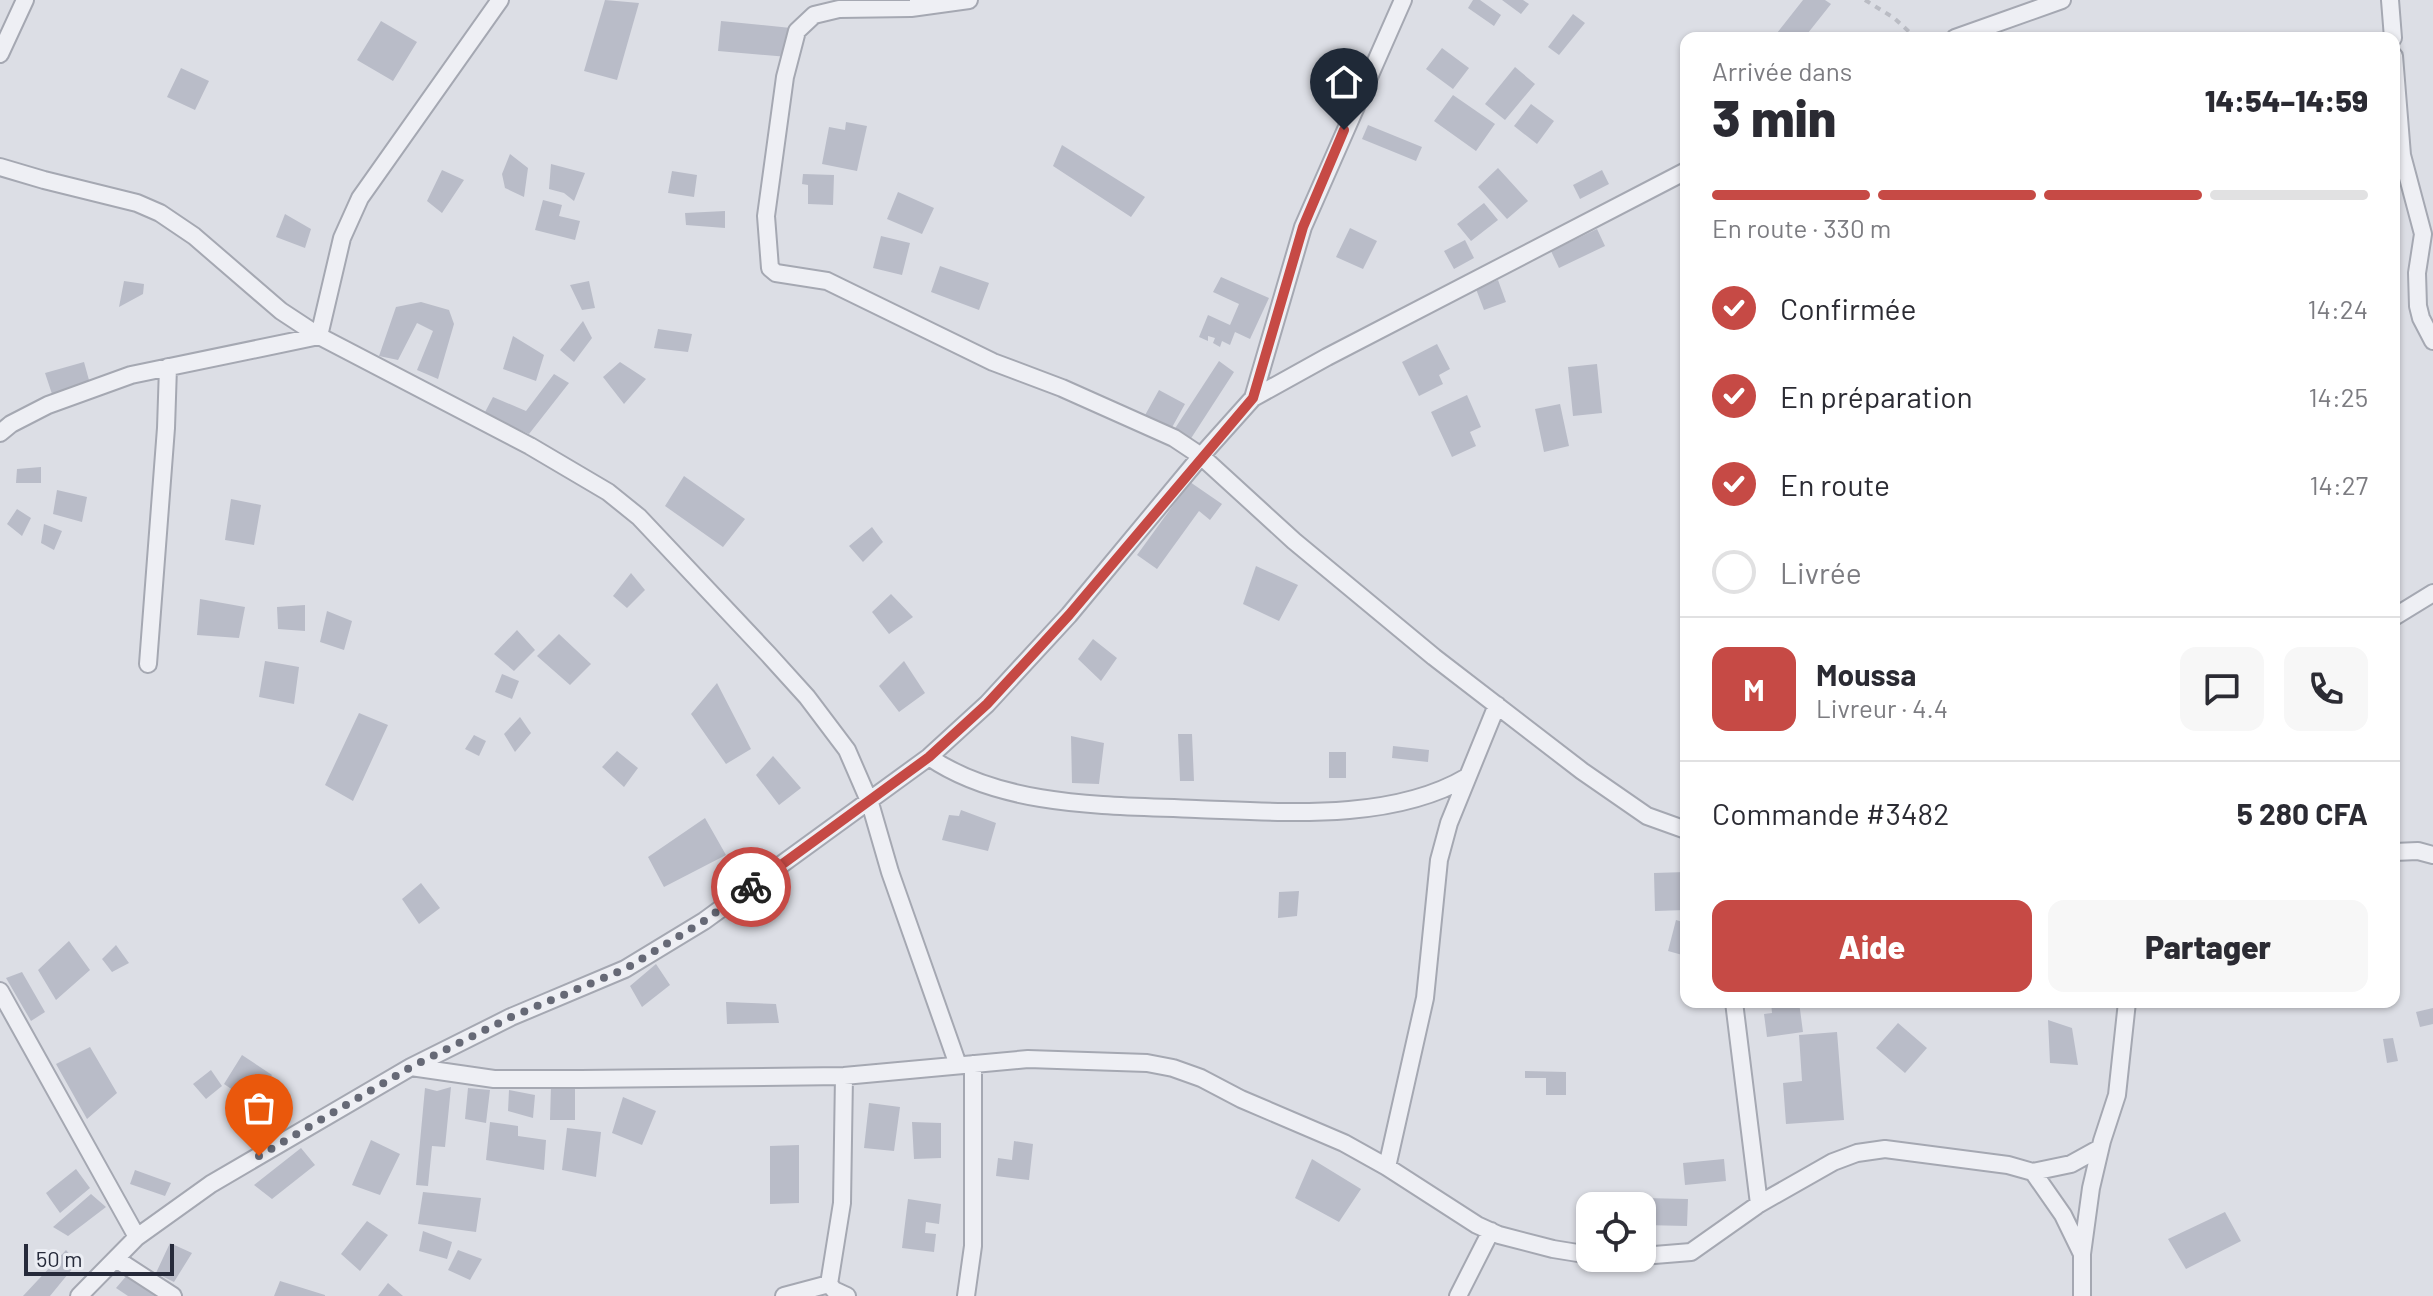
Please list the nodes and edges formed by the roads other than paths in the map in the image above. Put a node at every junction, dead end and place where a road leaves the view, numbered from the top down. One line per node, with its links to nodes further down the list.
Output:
1 (25, 0): 9 (street)
2 (500, 0): 13 (street)
3 (969, 0): 18 (street)
4 (1403, 0): 16 (street)
5 (2062, 0): 7 (street)
6 (2390, 0): 8 (street)
7 (1972, 32)
8 (2393, 32)
9 (0, 54)
10 (2400, 130): 14 (street)
11 (0, 167): 13 (street)
12 (1680, 174): 16 (street)
13 (319, 336): 15 (street); 25 (street)
14 (2433, 341)
15 (168, 367): 17 (street); 21 (street)
16 (1253, 398): 18 (street)
17 (0, 433)
18 (1201, 456): 22 (street); 23 (street)
19 (2433, 593): 20 (street)
20 (2400, 613)
21 (148, 664)
22 (1497, 705): 24 (street); 26 (street)
23 (929, 757): 24 (street); 25 (street)
24 (1467, 777): 36 (street)
25 (870, 803): 32 (street); 33 (street)
26 (1680, 828)
27 (2400, 852): 28 (street)
28 (2433, 855)
29 (0, 991): 40 (street)
30 (1735, 1008): 38 (street)
31 (2126, 1008): 35 (street)
32 (966, 1065): 34 (street); 36 (street); 50 (street)
33 (411, 1067): 34 (street); 40 (street)
34 (844, 1076): 45 (street)
35 (2100, 1148): 37 (street); 42 (street)
36 (1387, 1167): 39 (street)
37 (2033, 1172): 38 (street); 42 (street)
38 (1759, 1204): 43 (street)
39 (1491, 1231): 41 (street); 51 (street)
40 (137, 1237): 44 (street)
41 (1576, 1252)
42 (2082, 1254): 52 (street)
43 (1656, 1255)
44 (116, 1259): 46 (street); 47 (street)
45 (829, 1284): 48 (street); 49 (street)
46 (79, 1296)
47 (173, 1296)
48 (784, 1296)
49 (847, 1296)
50 (966, 1296)
51 (1458, 1296)
52 (2082, 1296)

